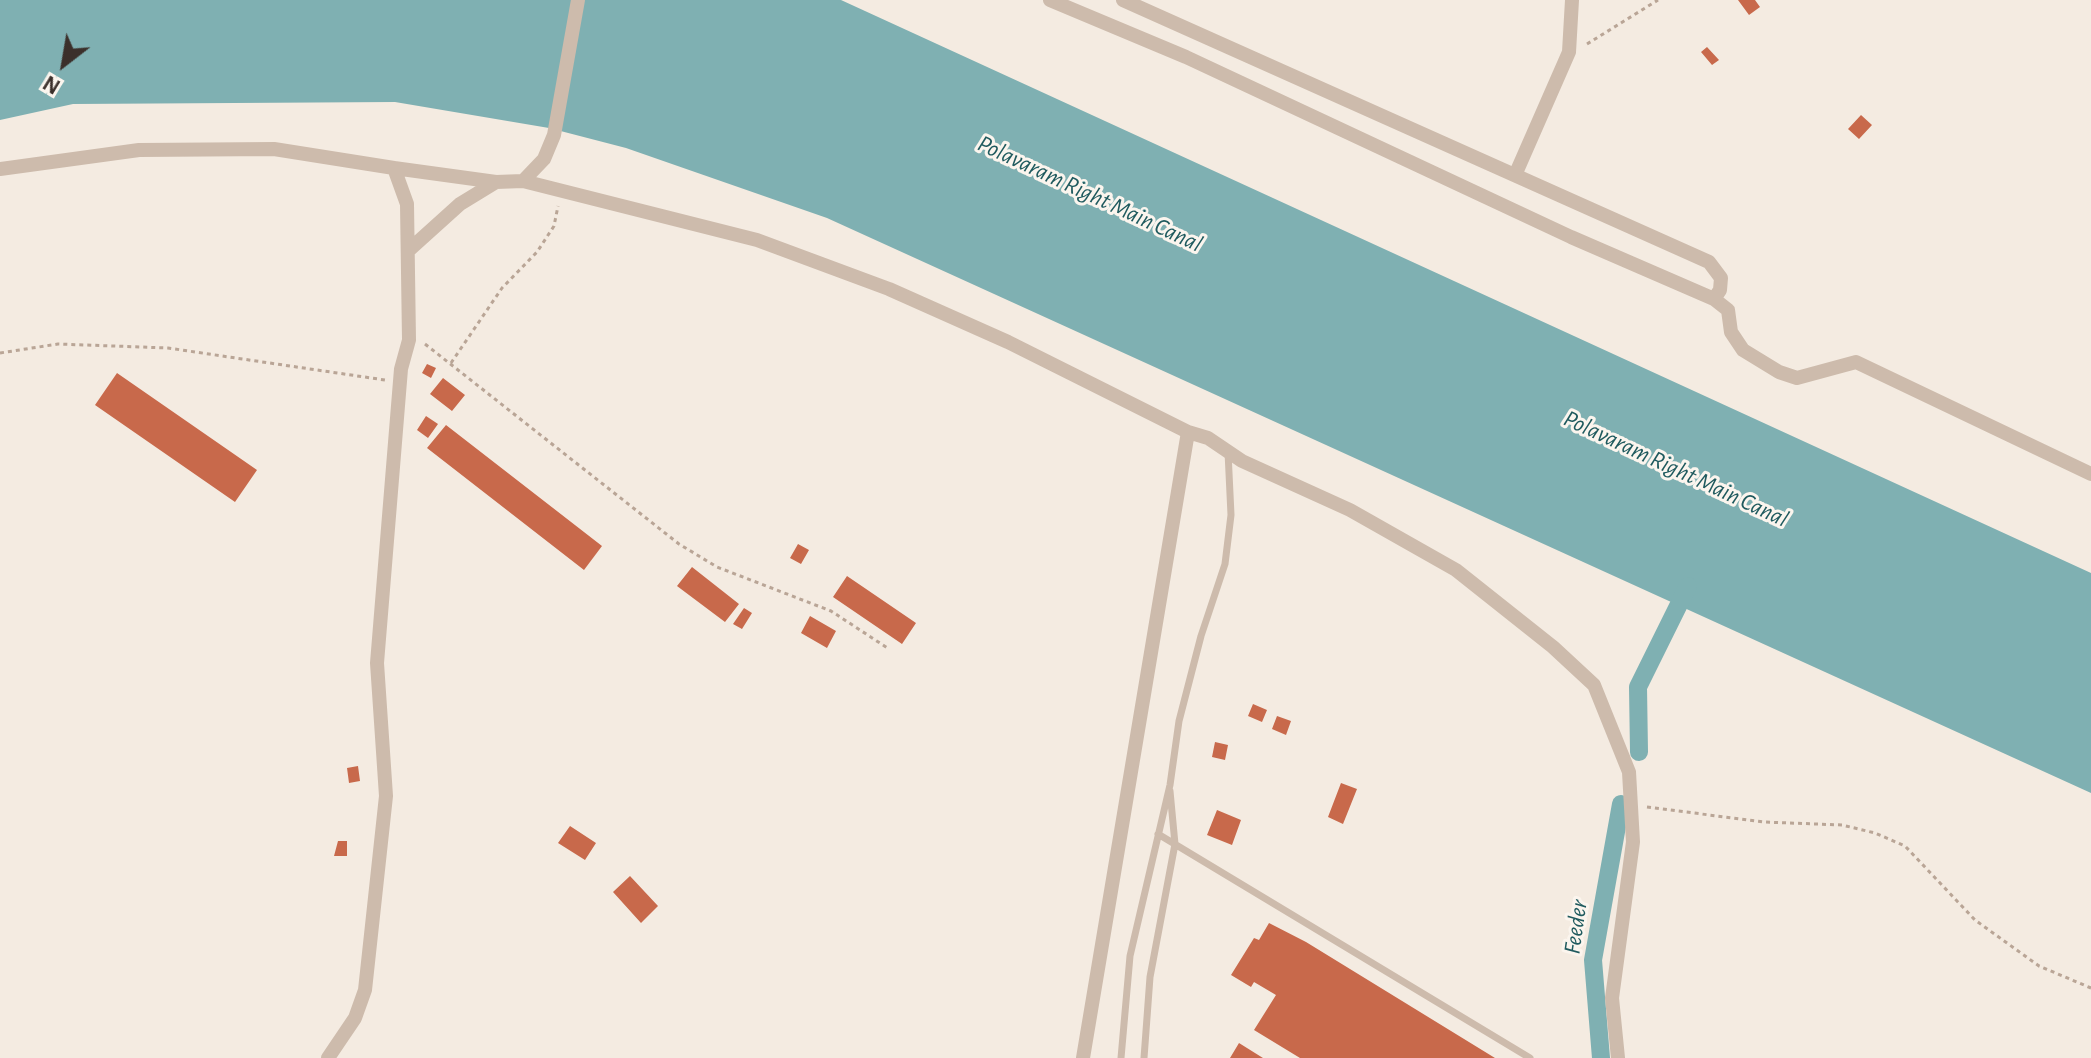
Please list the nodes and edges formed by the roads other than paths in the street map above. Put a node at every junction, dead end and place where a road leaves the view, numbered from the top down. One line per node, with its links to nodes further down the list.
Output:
1 (578, 0): 8 (street)
2 (1050, 0): 11 (street)
3 (1123, 0): 7 (street)
4 (1572, 0): 7 (street)
5 (394, 168): 6 (street); 9 (street); 10 (street)
6 (0, 169)
7 (1516, 173): 11 (street)
8 (523, 181): 9 (street); 12 (street)
9 (496, 182): 10 (street)
10 (409, 250): 18 (street)
11 (1714, 299): 14 (street)
12 (1188, 432): 13 (street); 19 (street)
13 (1228, 450): 15 (lane); 23 (street)
14 (2091, 474)
15 (1170, 785): 16 (lane); 17 (lane)
16 (1158, 834): 17 (lane); 20 (lane)
17 (1175, 844): 21 (lane); 22 (lane)
18 (328, 1058)
19 (1083, 1058)
20 (1121, 1058)
21 (1144, 1058)
22 (1530, 1058)
23 (1618, 1058)

